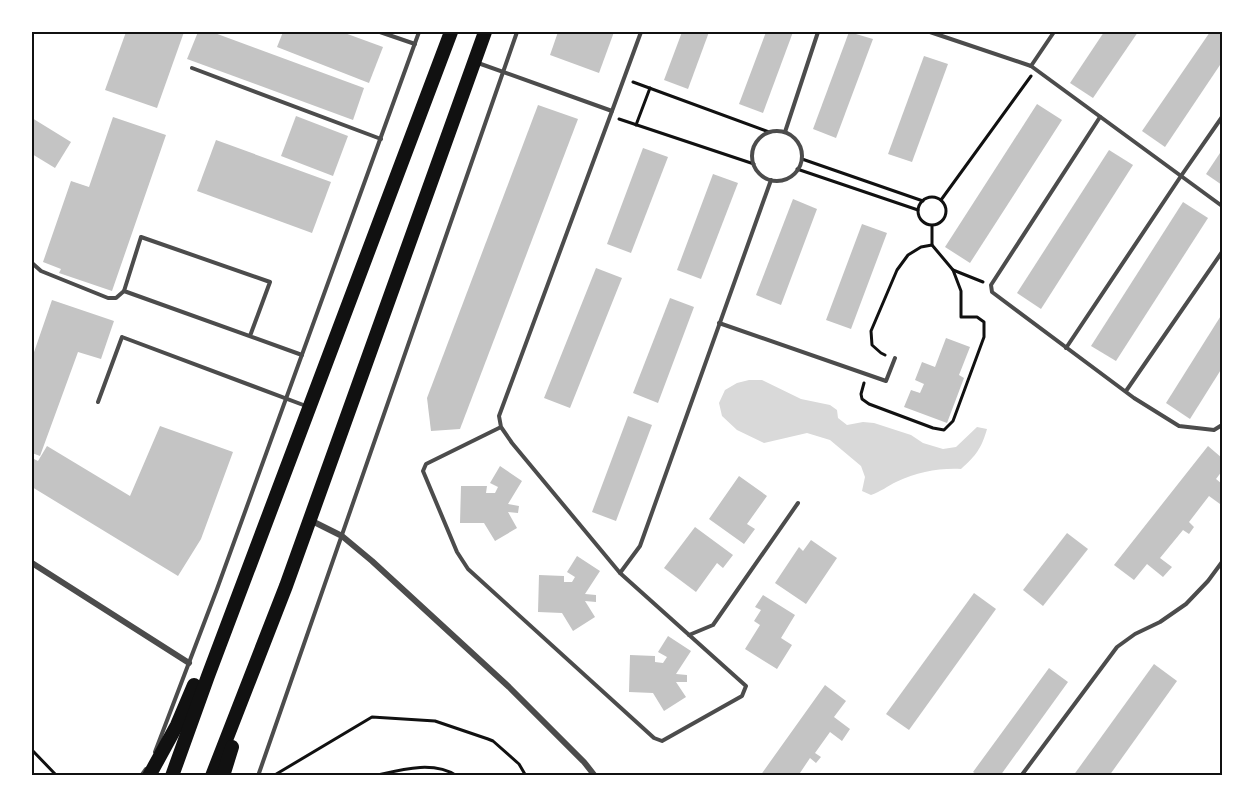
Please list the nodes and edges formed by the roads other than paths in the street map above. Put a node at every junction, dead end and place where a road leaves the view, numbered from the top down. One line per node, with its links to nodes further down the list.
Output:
1 (380, 32): 10 (lane)
2 (419, 32): 10 (lane)
3 (451, 32): 34 (main road)
4 (485, 32): 11 (main road)
5 (517, 32): 14 (lane)
6 (641, 32): 15 (lane)
7 (818, 32): 18 (lane)
8 (930, 32): 13 (lane)
9 (1054, 32): 13 (lane)
10 (415, 44): 19 (lane)
11 (474, 62): 14 (lane); 39 (main road)
12 (192, 68): 19 (lane)
13 (1033, 68): 16 (lane)
14 (502, 72): 15 (lane); 40 (lane)
15 (611, 114): 36 (lane)
16 (1100, 117): 20 (lane); 28 (lane)
17 (1222, 117): 20 (lane)
18 (785, 132): 21 (lane); 21 (lane)
19 (381, 139): 29 (lane)
20 (1181, 176): 22 (lane); 28 (lane)
21 (771, 180): 26 (lane)
22 (1222, 206)
23 (1222, 252): 31 (lane)
24 (32, 263): 25 (lane)
25 (124, 291): 27 (lane); 27 (lane)
26 (719, 323): 30 (lane); 43 (lane)
27 (250, 336): 29 (lane)
28 (1066, 348): 31 (lane)
29 (302, 355): 32 (lane)
30 (895, 358)
31 (1126, 391): 35 (lane)
32 (286, 399): 33 (lane); 34 (lane); 47 (lane)
33 (98, 402)
34 (309, 407): 38 (main road)
35 (1222, 425)
36 (501, 427): 43 (lane); 45 (lane)
37 (798, 503): 45 (lane)
38 (270, 513): 46 (main road); 51 (main road)
39 (309, 520): 40 (street); 44 (main road)
40 (342, 536): 54 (lane); 55 (street)
41 (1222, 562): 56 (lane)
42 (32, 563): 47 (street)
43 (620, 573): 45 (lane)
44 (278, 605): 52 (main road); 53 (main road)
45 (689, 635)
46 (207, 657)
47 (189, 663): 49 (lane)
48 (194, 685): 50 (main road)
49 (141, 776)
50 (149, 776)
51 (172, 776)
52 (212, 776)
53 (223, 776)
54 (258, 776)
55 (595, 776)
56 (1021, 776)

